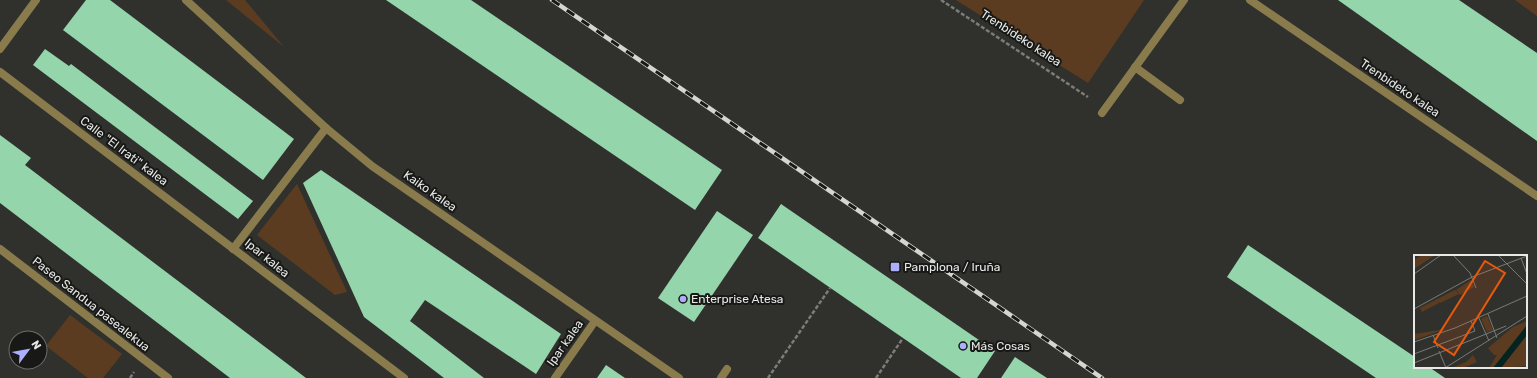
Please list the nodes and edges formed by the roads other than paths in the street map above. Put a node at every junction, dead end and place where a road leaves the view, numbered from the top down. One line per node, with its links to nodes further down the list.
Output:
1 (36, 0): 5 (street)
2 (186, 0): 10 (street, Kaiko kalea)
3 (1184, 0): 6 (street)
4 (1250, 0): 11 (street, Trenbideko kalea)
5 (0, 49)
6 (1135, 67): 8 (street); 9 (street)
7 (0, 72): 13 (street, Calle "El Irati" kalea)
8 (1180, 100)
9 (1102, 113)
10 (326, 128): 13 (street, Ipar kalea); 14 (street, Kaiko kalea)
11 (1537, 196)
12 (0, 249): 16 (street, Paseo Sandua pasealekua)
13 (233, 249): 17 (street, Ipar kalea)
14 (595, 321): 18 (street, Ipar kalea); 19 (street, Kaiko kalea)
15 (727, 369): 20 (street)
16 (168, 378)
17 (404, 378)
18 (555, 378)
19 (679, 378)
20 (721, 378)

